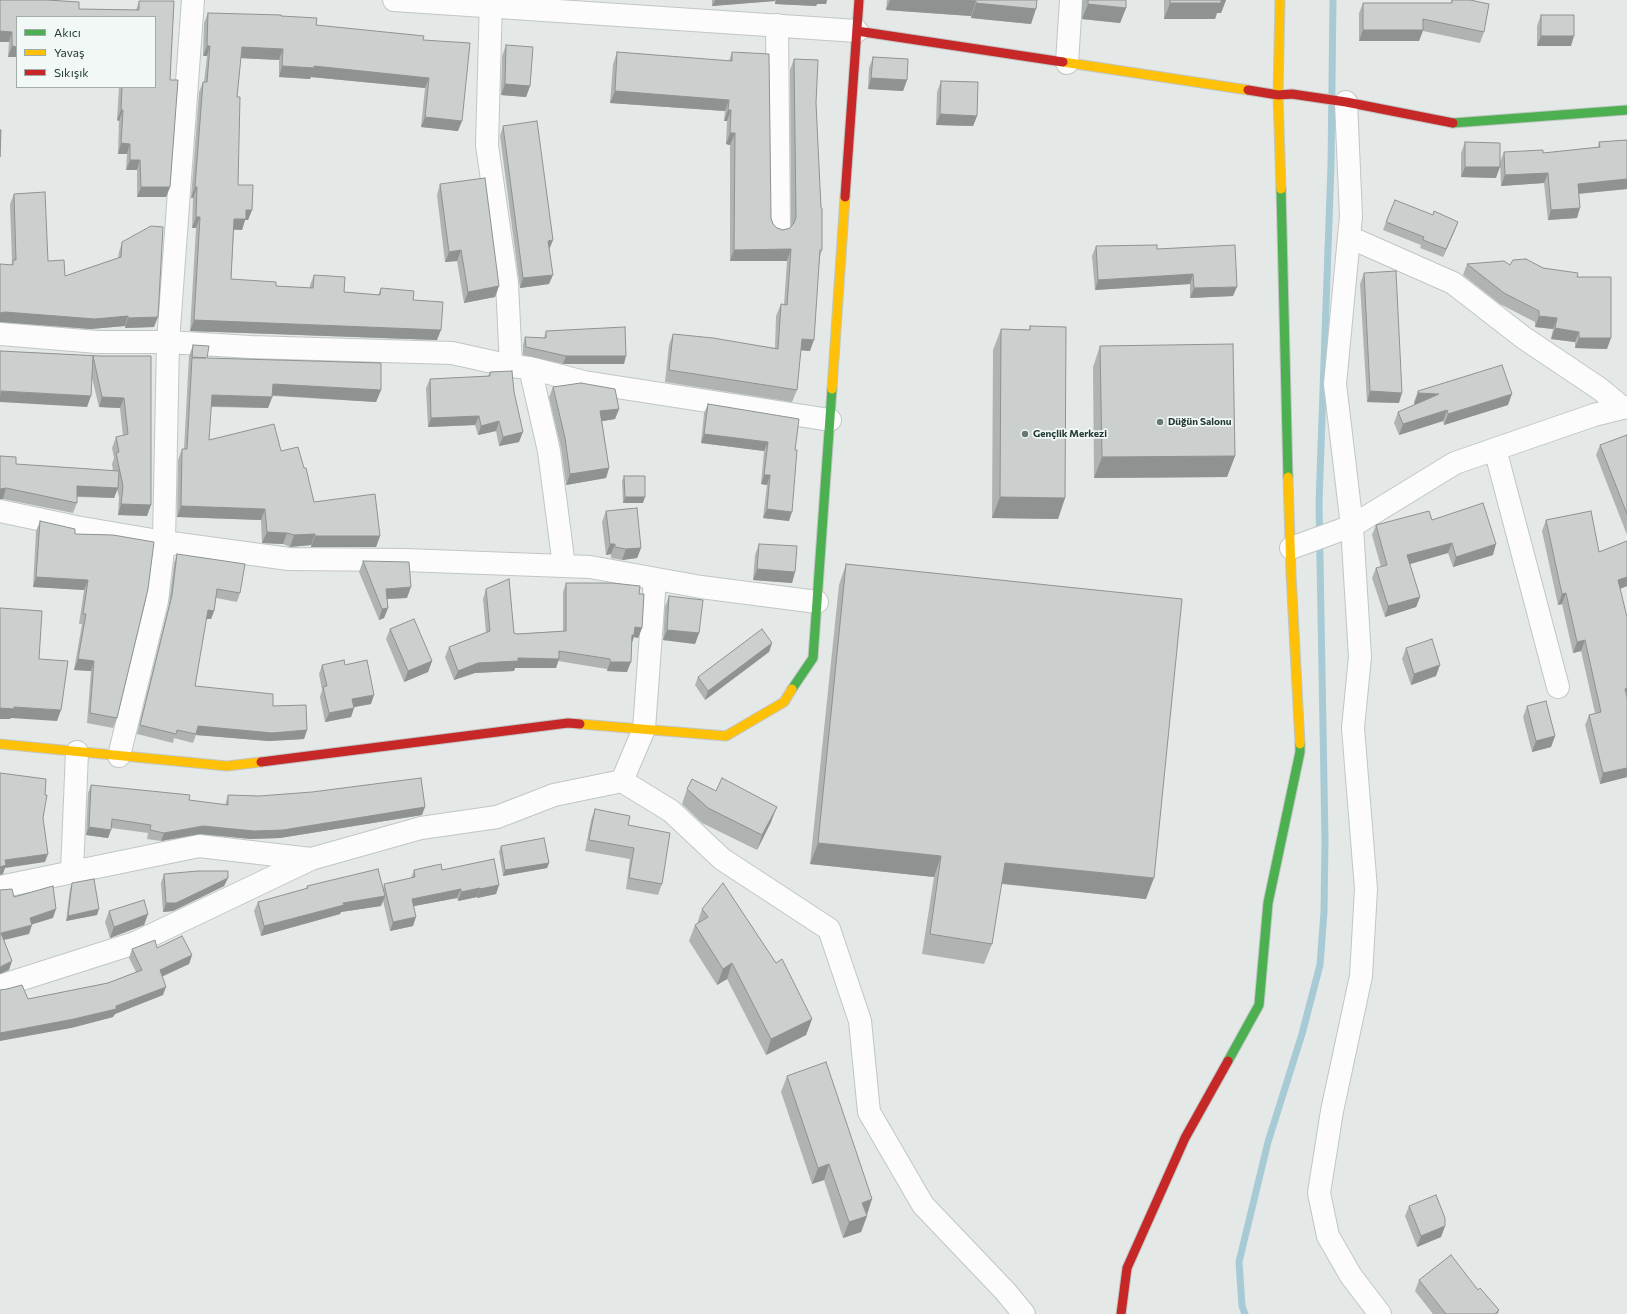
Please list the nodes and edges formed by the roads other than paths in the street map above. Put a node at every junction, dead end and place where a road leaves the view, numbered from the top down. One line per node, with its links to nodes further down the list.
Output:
1 (193, 0): 17 (street)
2 (394, 0): 6 (street)
3 (859, 0): 9 (street)
4 (1071, 0): 10 (street)
5 (1280, 0): 11 (street)
6 (491, 3): 7 (street); 18 (street)
7 (678, 9): 8 (street)
8 (777, 25): 9 (street); 14 (street)
9 (857, 31): 10 (street); 20 (street)
10 (1066, 63): 11 (street)
11 (1278, 95): 12 (street); 25 (street)
12 (1346, 102): 13 (street); 15 (street)
13 (1627, 110)
14 (780, 229)
15 (1349, 237): 19 (street); 23 (street)
16 (0, 334): 17 (street)
17 (168, 342): 18 (street); 24 (street)
18 (520, 367): 20 (street); 26 (street)
19 (1625, 408): 21 (street)
20 (830, 420): 28 (street)
21 (1495, 449): 23 (street); 29 (street)
22 (0, 511): 24 (street)
23 (1346, 528): 25 (street); 41 (street)
24 (164, 542): 26 (street); 33 (street)
25 (1299, 545): 40 (street)
26 (564, 566): 27 (street)
27 (655, 579): 28 (street); 30 (street)
28 (817, 602): 30 (street)
29 (1558, 687)
30 (644, 729): 33 (street); 34 (street)
31 (0, 744): 32 (street)
32 (78, 752): 33 (street); 36 (street)
33 (119, 756)
34 (622, 781): 35 (street); 39 (street)
35 (311, 859): 36 (street); 38 (street)
36 (72, 872): 37 (street)
37 (0, 887)
38 (0, 986)
39 (1024, 1314)
40 (1121, 1314)
41 (1380, 1314)

